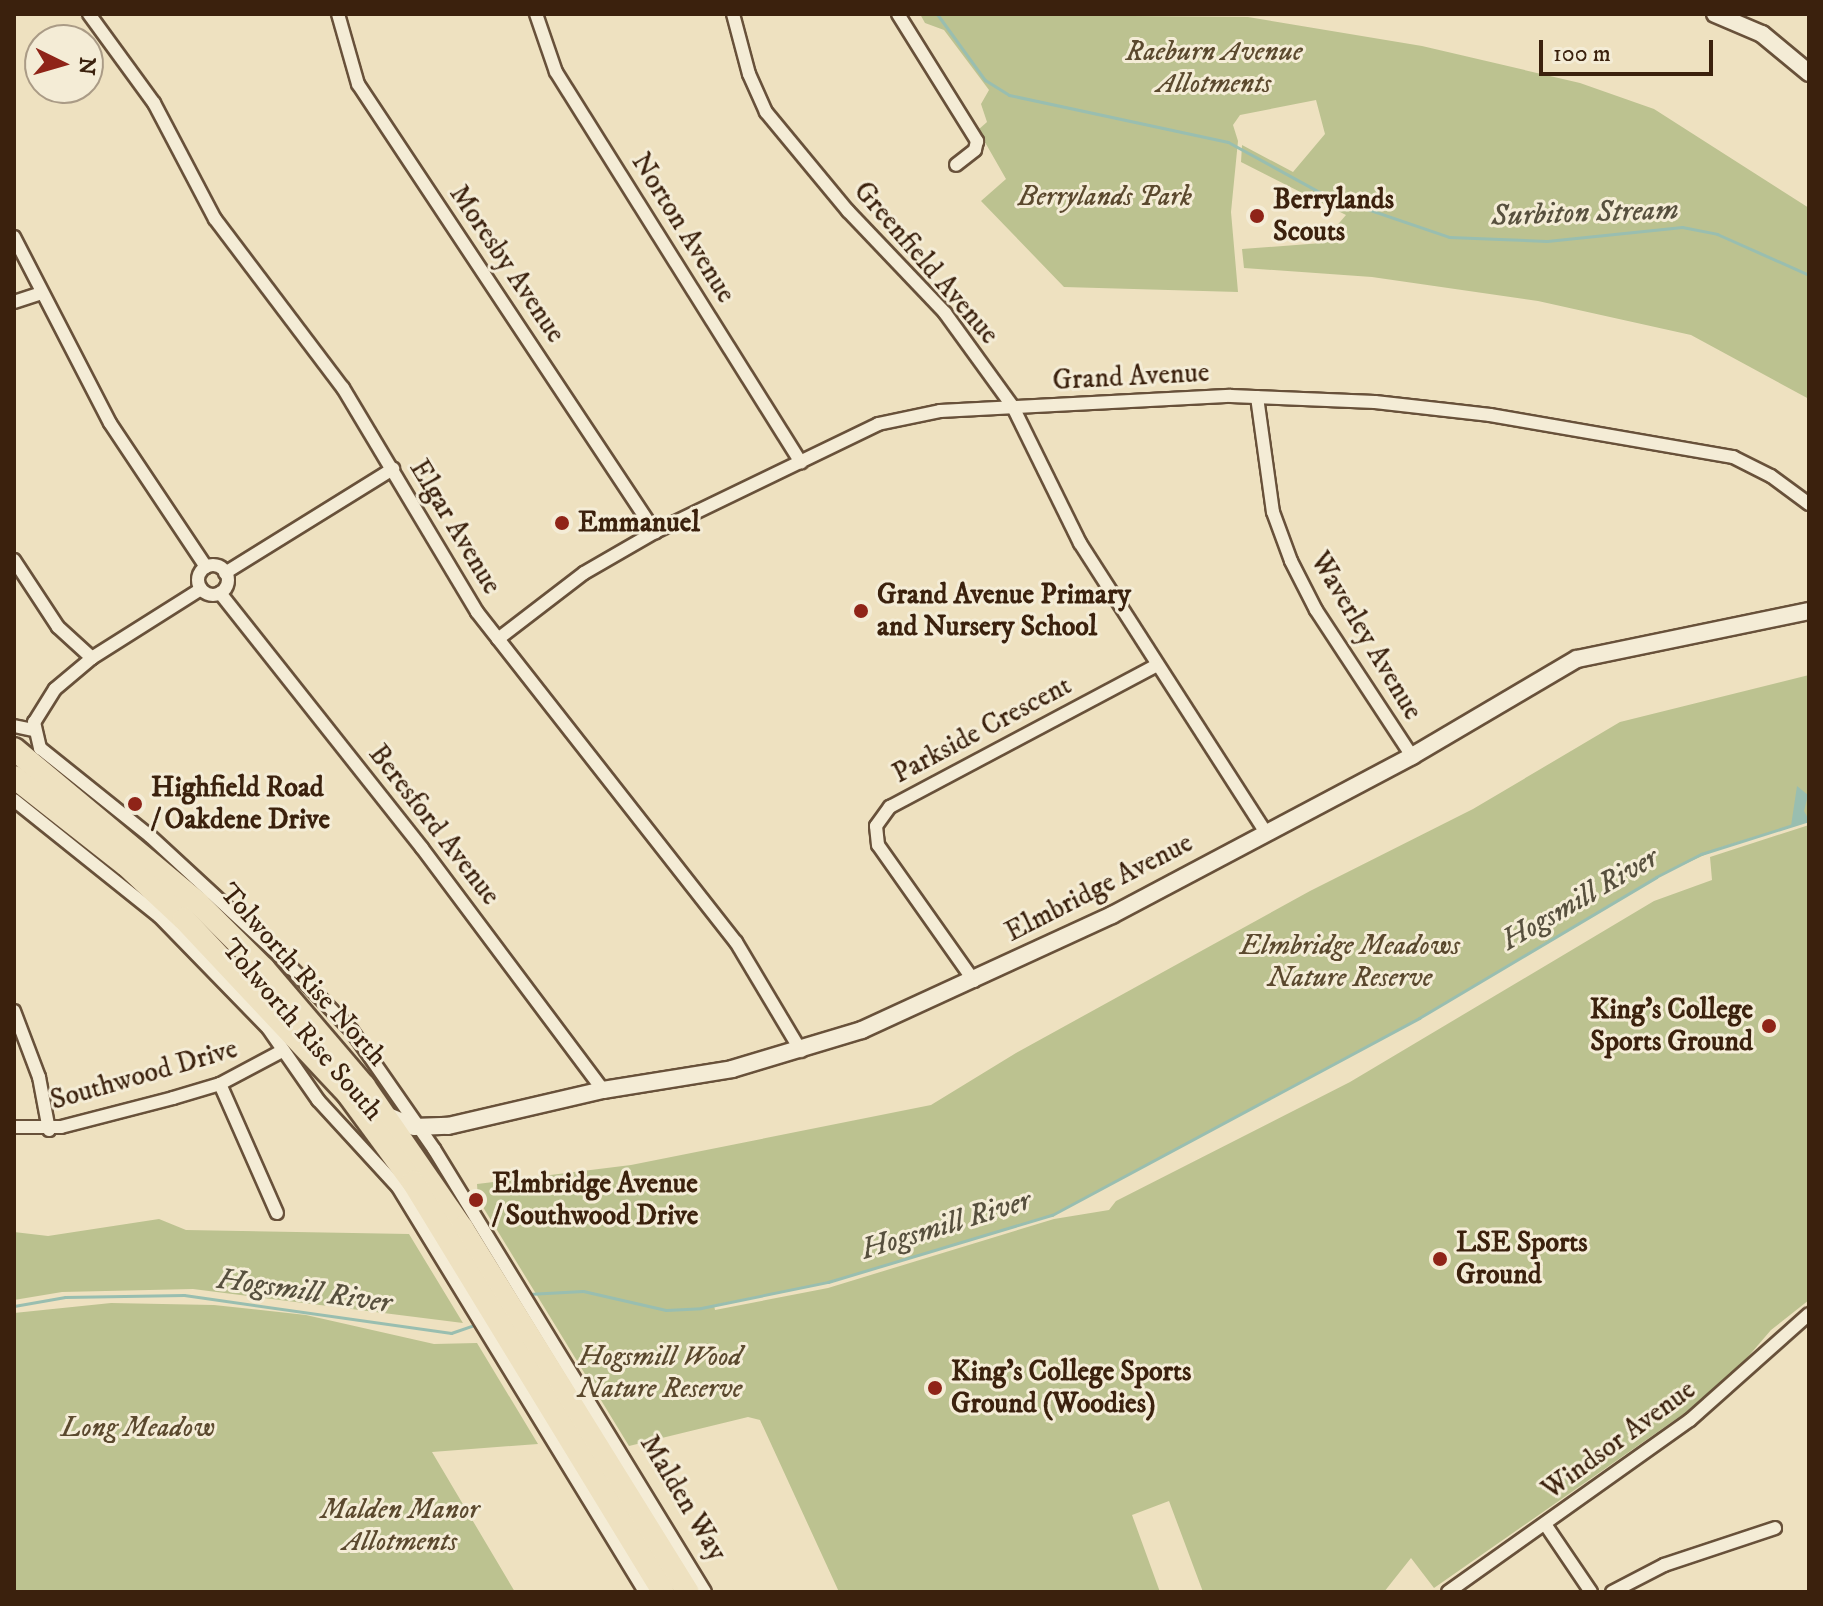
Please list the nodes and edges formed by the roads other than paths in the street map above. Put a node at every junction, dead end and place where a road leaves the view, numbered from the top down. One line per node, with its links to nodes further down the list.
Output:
1 (89, 14): 15 (street, Elgar Avenue)
2 (338, 14): 17 (street, Moresby Avenue)
3 (536, 14): 14 (street, Norton Avenue)
4 (733, 14): 13 (street, Greenfield Avenue)
5 (898, 14): 8 (street)
6 (1715, 14): 7 (street)
7 (1809, 73)
8 (956, 165)
9 (14, 237): 10 (street)
10 (42, 293): 11 (street); 19 (street)
11 (14, 302)
12 (1257, 397): 13 (street, Grand Avenue); 16 (street, Grand Avenue); 30 (street, Waverley Avenue)
13 (1013, 407): 14 (street, Grand Avenue); 26 (street, Greenfield Avenue)
14 (801, 462): 17 (street, Grand Avenue)
15 (393, 469): 20 (street); 24 (street, Elgar Avenue)
16 (1809, 504)
17 (655, 532): 24 (street, Grand Avenue)
18 (14, 560): 25 (street)
19 (206, 567): 20 (street); 21 (street)
20 (225, 573): 22 (street)
21 (201, 589): 22 (street); 25 (street)
22 (220, 593): 39 (street, Beresford Avenue)
23 (1809, 611): 30 (street, Elmbridge Avenue)
24 (498, 639): 37 (street, Elgar Avenue)
25 (92, 658): 28 (street)
26 (1155, 666): 33 (street, Greenfield Avenue); 34 (street, Parkside Crescent)
27 (14, 726): 28 (street)
28 (33, 730): 43 (street, Tolworth Rise North)
29 (14, 749): 40 (highway, Tolworth Rise North)
30 (1412, 756): 33 (street, Elmbridge Avenue)
31 (14, 777): 47 (highway, Tolworth Rise South)
32 (14, 800): 36 (street, Tolworth Rise South)
33 (1264, 830): 34 (street, Elmbridge Avenue)
34 (974, 981): 37 (street, Elmbridge Avenue)
35 (14, 1011): 44 (street)
36 (282, 1051): 38 (street, Southwood Drive); 47 (street, Tolworth Rise South)
37 (801, 1051): 39 (street, Elmbridge Avenue)
38 (220, 1084): 44 (street, Southwood Drive); 46 (street)
39 (603, 1090): 41 (street, Elmbridge Avenue)
40 (386, 1115): 43 (street, Elmbridge Avenue); 47 (highway, Tolworth Rise North)
41 (448, 1126): 43 (street, Elmbridge Avenue); 45 (street)
42 (14, 1127): 44 (street, Southwood Drive)
43 (414, 1127): 45 (street, Malden Way)
44 (49, 1130)
45 (434, 1149): 47 (street, Malden Way)
46 (277, 1213)
47 (490, 1292): 49 (highway, Malden Way); 49 (street, Malden Way)
48 (1809, 1314): 50 (street, Windsor Avenue)
49 (521, 1340): 52 (street, Malden Way); 53 (highway, Malden Way); 54 (highway, Malden Way); 55 (street, Malden Way)
50 (1545, 1524): 56 (street, Windsor Avenue); 57 (street)
51 (1775, 1528): 58 (street)
52 (645, 1592)
53 (663, 1592)
54 (688, 1592)
55 (705, 1592)
56 (1448, 1592)
57 (1591, 1592)
58 (1612, 1592)

